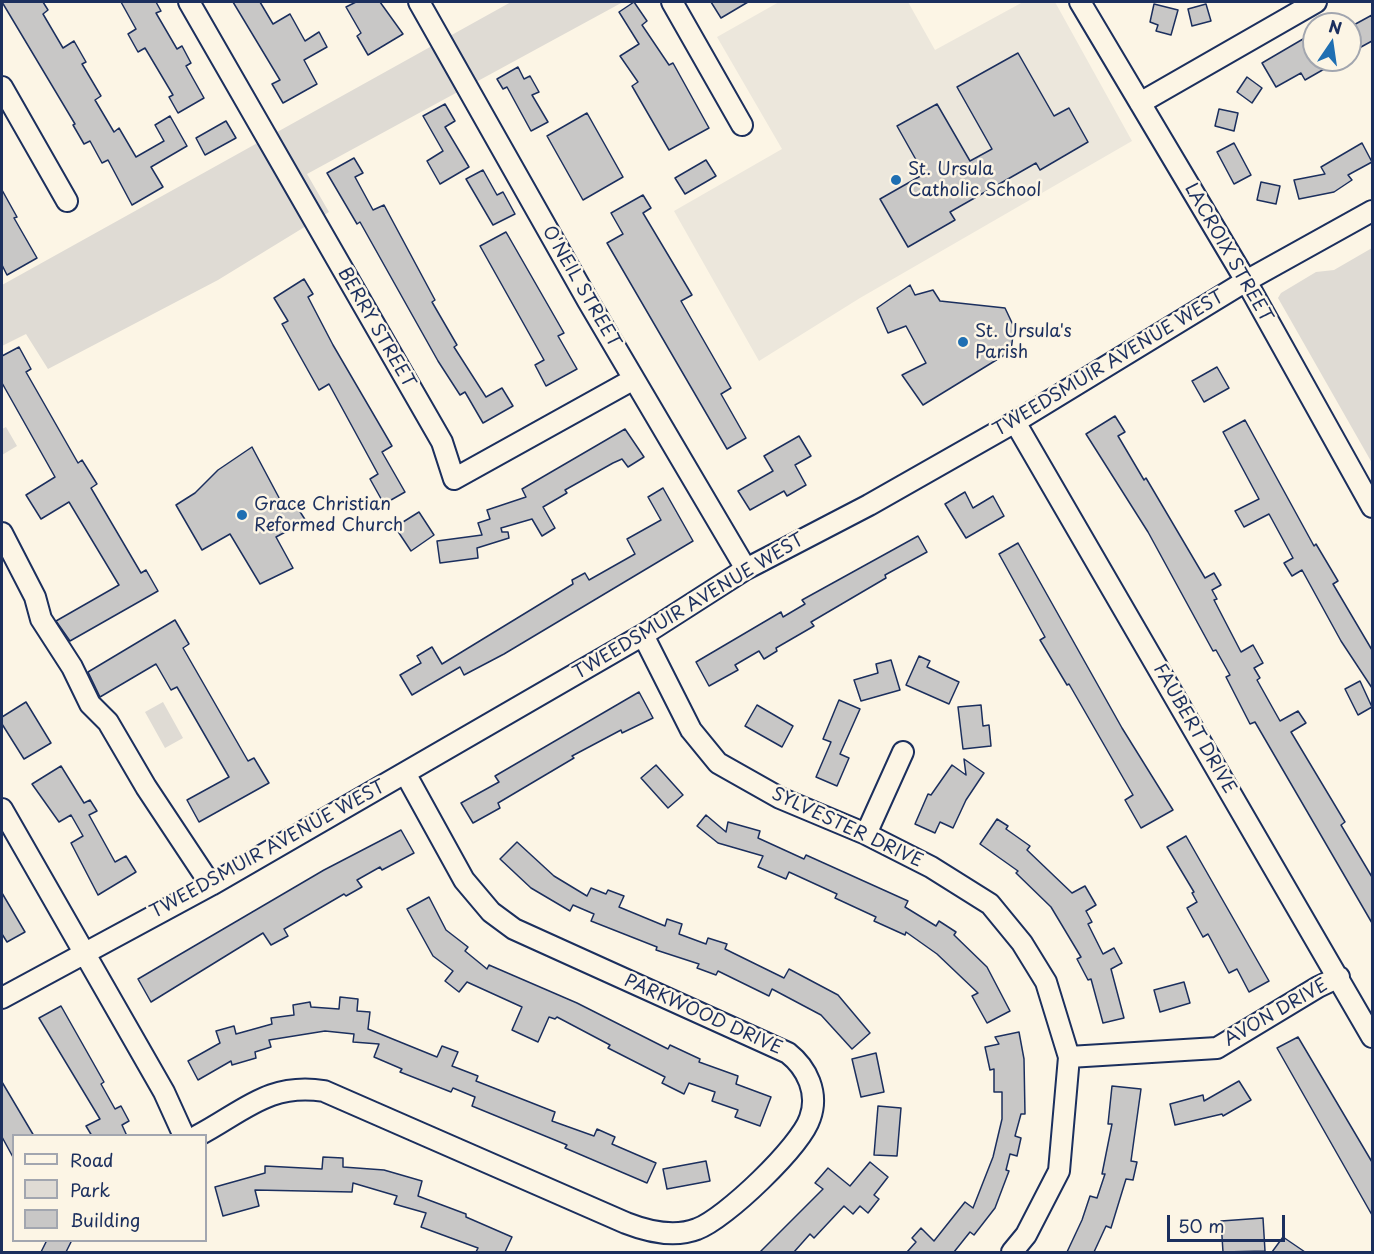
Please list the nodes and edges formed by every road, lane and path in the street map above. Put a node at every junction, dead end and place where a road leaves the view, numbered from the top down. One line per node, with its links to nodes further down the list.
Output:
1 (189, 2): 12 (street, BERRY STREET)
2 (420, 2): 12 (street, O'NEIL STREET)
3 (672, 2): 8 (street)
4 (1080, 2): 7 (street, LACROIX STREET)
5 (1316, 2): 7 (street)
6 (2, 87): 9 (street)
7 (1140, 103): 11 (street, LACROIX STREET)
8 (742, 125)
9 (67, 201)
10 (1372, 211): 11 (street, TWEEDSMUIR AVENUE WEST)
11 (1246, 281): 13 (street, TWEEDSMUIR AVENUE WEST); 14 (street, LACROIX STREET)
12 (634, 379): 16 (street, O'NEIL STREET)
13 (1015, 422): 16 (street, TWEEDSMUIR AVENUE WEST); 24 (street, FAUBERT DRIVE)
14 (1372, 507)
15 (2, 533): 22 (street)
16 (746, 570): 17 (street, TWEEDSMUIR AVENUE WEST)
17 (643, 635): 19 (street, TWEEDSMUIR AVENUE WEST); 21 (street, SYLVESTER DRIVE)
18 (903, 752): 21 (street)
19 (405, 773): 22 (street, TWEEDSMUIR AVENUE WEST); 29 (street, PARKWOOD DRIVE)
20 (2, 809): 23 (street)
21 (866, 834): 27 (street, SYLVESTER DRIVE)
22 (211, 885): 23 (street, TWEEDSMUIR AVENUE WEST)
23 (82, 953): 25 (street, TWEEDSMUIR AVENUE WEST); 28 (street)
24 (1339, 977): 26 (street, FAUBERT DRIVE); 27 (street, AVON DRIVE)
25 (2, 998)
26 (1372, 1037)
27 (1069, 1057): 30 (street, SYLVESTER DRIVE)
28 (183, 1134)
29 (201, 1134)
30 (1012, 1252)

